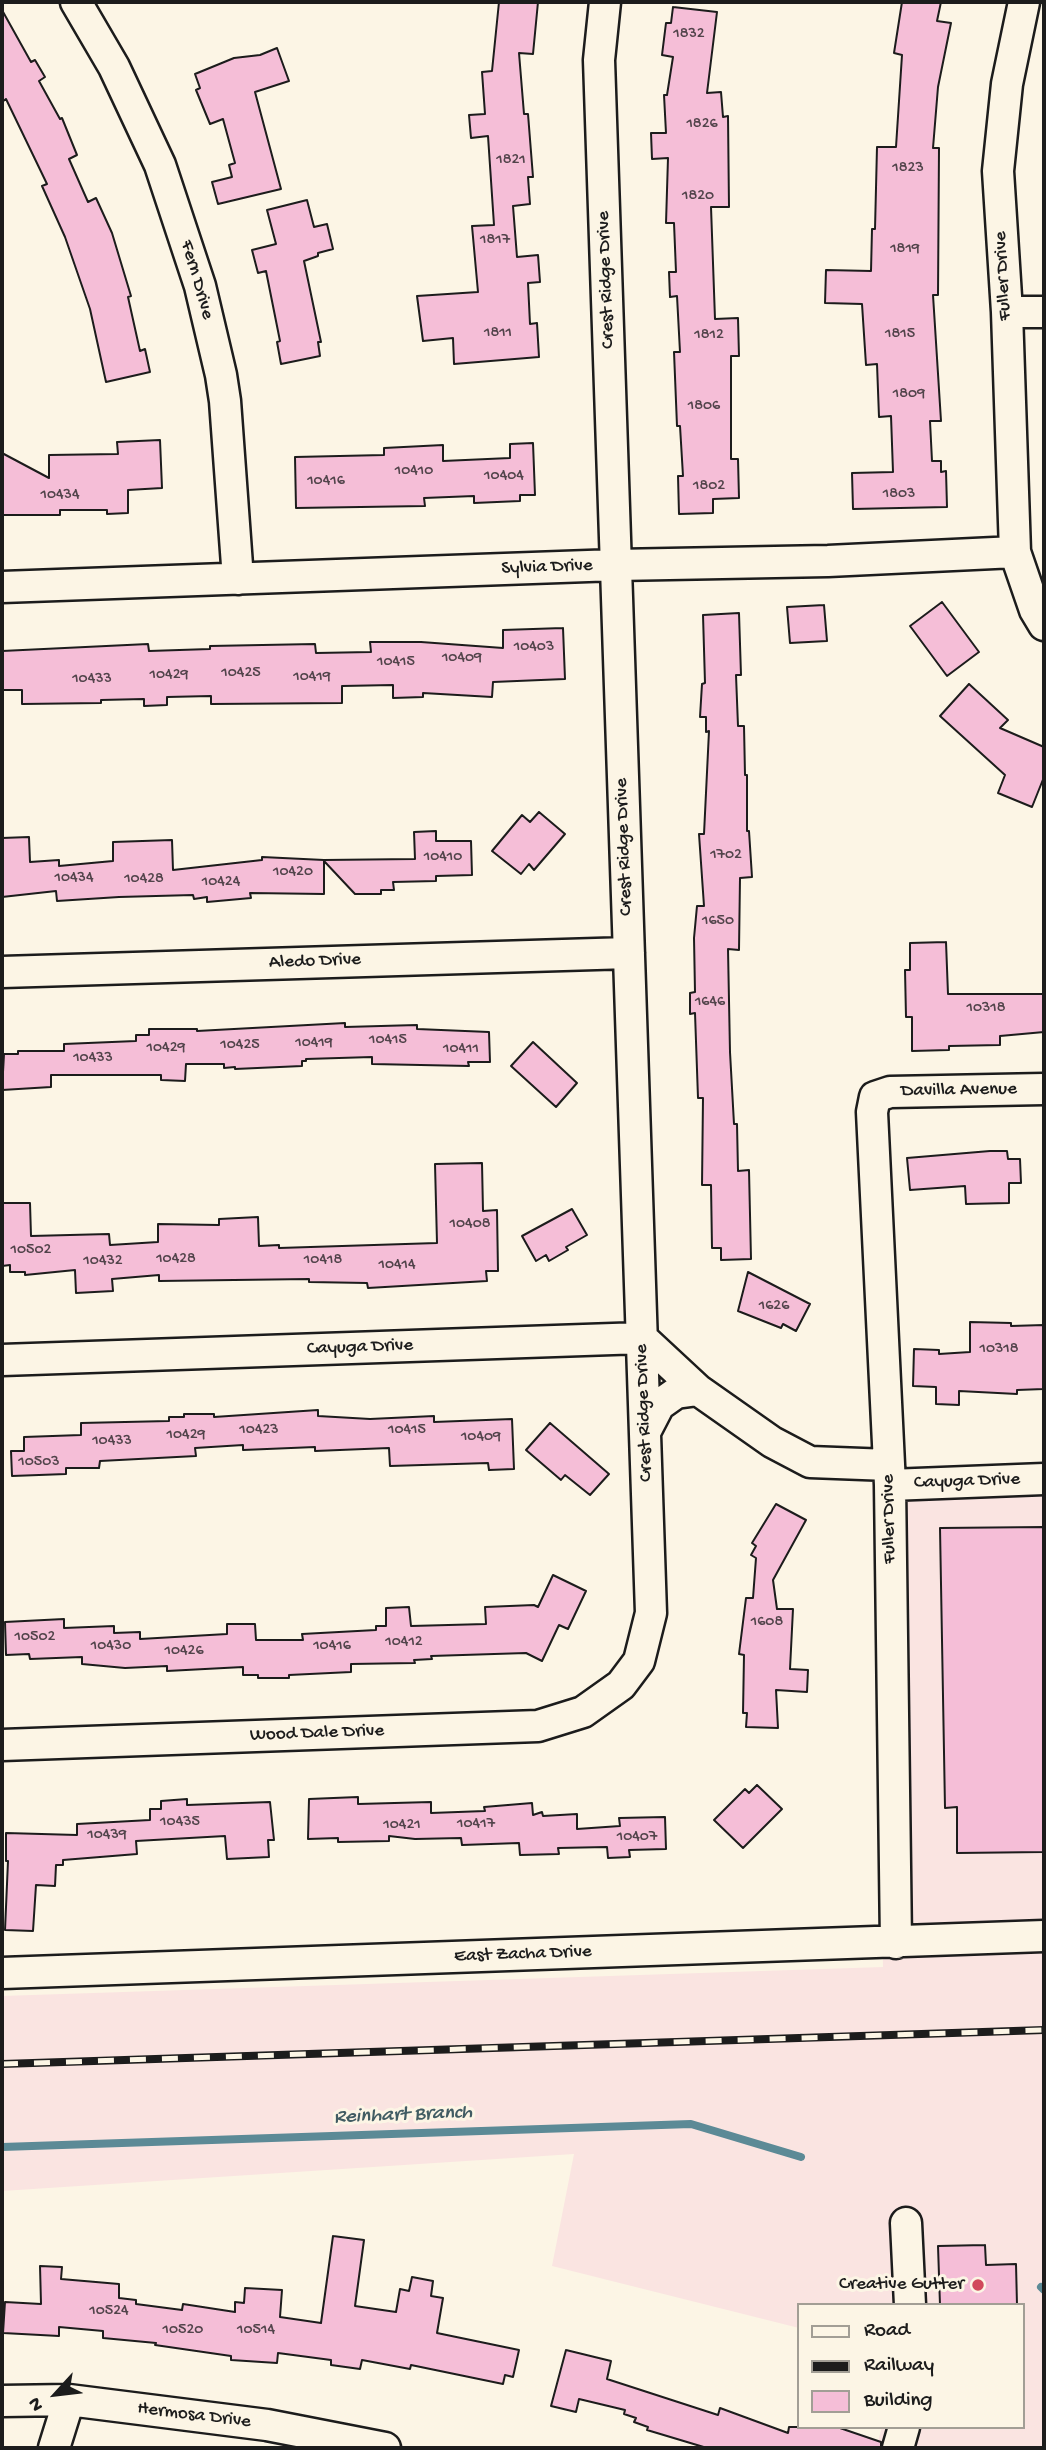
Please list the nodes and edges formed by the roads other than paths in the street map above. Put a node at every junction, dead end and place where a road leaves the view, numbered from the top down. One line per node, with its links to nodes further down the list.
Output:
1 (76, 2): 8 (street, Fern Drive)
2 (606, 2): 7 (street, Crest Ridge Drive)
3 (1024, 2): 4 (street, Fuller Drive)
4 (1007, 312): 5 (street); 6 (street, Fuller Drive)
5 (1044, 312)
6 (1015, 552): 7 (street, Sylvia Drive); 10 (street)
7 (616, 565): 8 (street, Sylvia Drive); 11 (street, Crest Ridge Drive)
8 (238, 579): 9 (street, Sylvia Drive)
9 (2, 587)
10 (1044, 625)
11 (629, 953): 12 (street, Aledo Drive); 15 (street, Crest Ridge Drive)
12 (2, 972)
13 (1044, 1090): 14 (street, Davilla Avenue)
14 (875, 1097): 19 (street, Fuller Drive)
15 (642, 1339): 16 (street, Cayuga Drive); 17 (street, Cayuga Drive); 18 (street, Crest Ridge Drive)
16 (2, 1360)
17 (698, 1391): 18 (street); 19 (street, Cayuga Drive)
18 (645, 1432): 21 (street, Crest Ridge Drive)
19 (889, 1475): 20 (street, Cayuga Drive); 24 (street, Fuller Drive)
20 (1044, 1479)
21 (621, 1685): 22 (street, Wood Dale Drive)
22 (2, 1745)
23 (1044, 1936): 24 (street, East Zacha Drive)
24 (897, 1943): 25 (street, East Zacha Drive)
25 (2, 1973)
26 (906, 2223): 27 (street)
27 (910, 2303)
28 (69, 2400): 29 (street, Hermosa Drive); 31 (street); 32 (street, Hermosa Drive)
29 (2, 2401)
30 (903, 2429): 33 (street)
31 (54, 2448)
32 (385, 2448)
33 (898, 2448)

